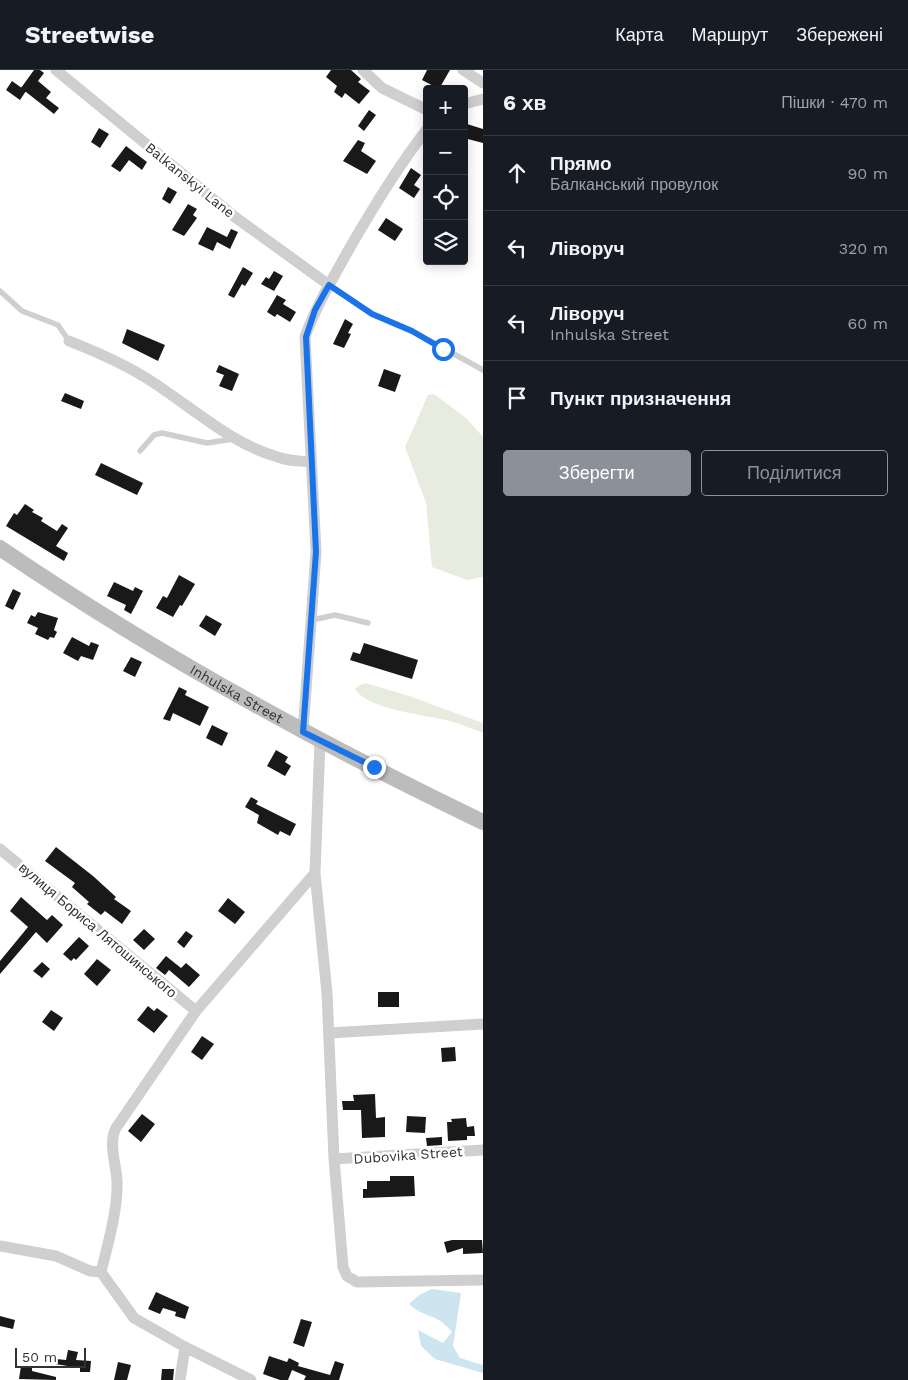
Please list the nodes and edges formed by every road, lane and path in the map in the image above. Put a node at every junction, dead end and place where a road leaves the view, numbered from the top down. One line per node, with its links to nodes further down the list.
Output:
1 (56, 70): 9 (street, Balkanskyi Lane)
2 (364, 70): 7 (street)
3 (463, 70): 4 (street)
4 (483, 83)
5 (483, 99): 6 (street)
6 (468, 103)
7 (423, 108)
8 (426, 130): 9 (street)
9 (329, 285): 12 (lane); 15 (street)
10 (0, 291): 11 (lane)
11 (69, 341): 13 (street)
12 (483, 370)
13 (236, 439): 14 (lane); 15 (street)
14 (140, 451)
15 (311, 462): 17 (street)
16 (0, 548): 19 (street, Inhulska Street)
17 (312, 620): 18 (lane); 19 (street)
18 (368, 623)
19 (303, 732): 20 (street, Inhulska Street)
20 (320, 741): 21 (street, Inhulska Street); 23 (street)
21 (483, 822)
22 (0, 849): 24 (street, вулиця Бориса Лятошинського)
23 (315, 873): 24 (street); 26 (street)
24 (196, 1011): 30 (street)
25 (483, 1024): 26 (street)
26 (329, 1033): 28 (street)
27 (483, 1150): 28 (street, Dubovika Street)
28 (334, 1159): 31 (street)
29 (0, 1246): 30 (street)
30 (101, 1272): 32 (street)
31 (483, 1280)
32 (185, 1347): 33 (street); 34 (street)
33 (180, 1380)
34 (251, 1380)

